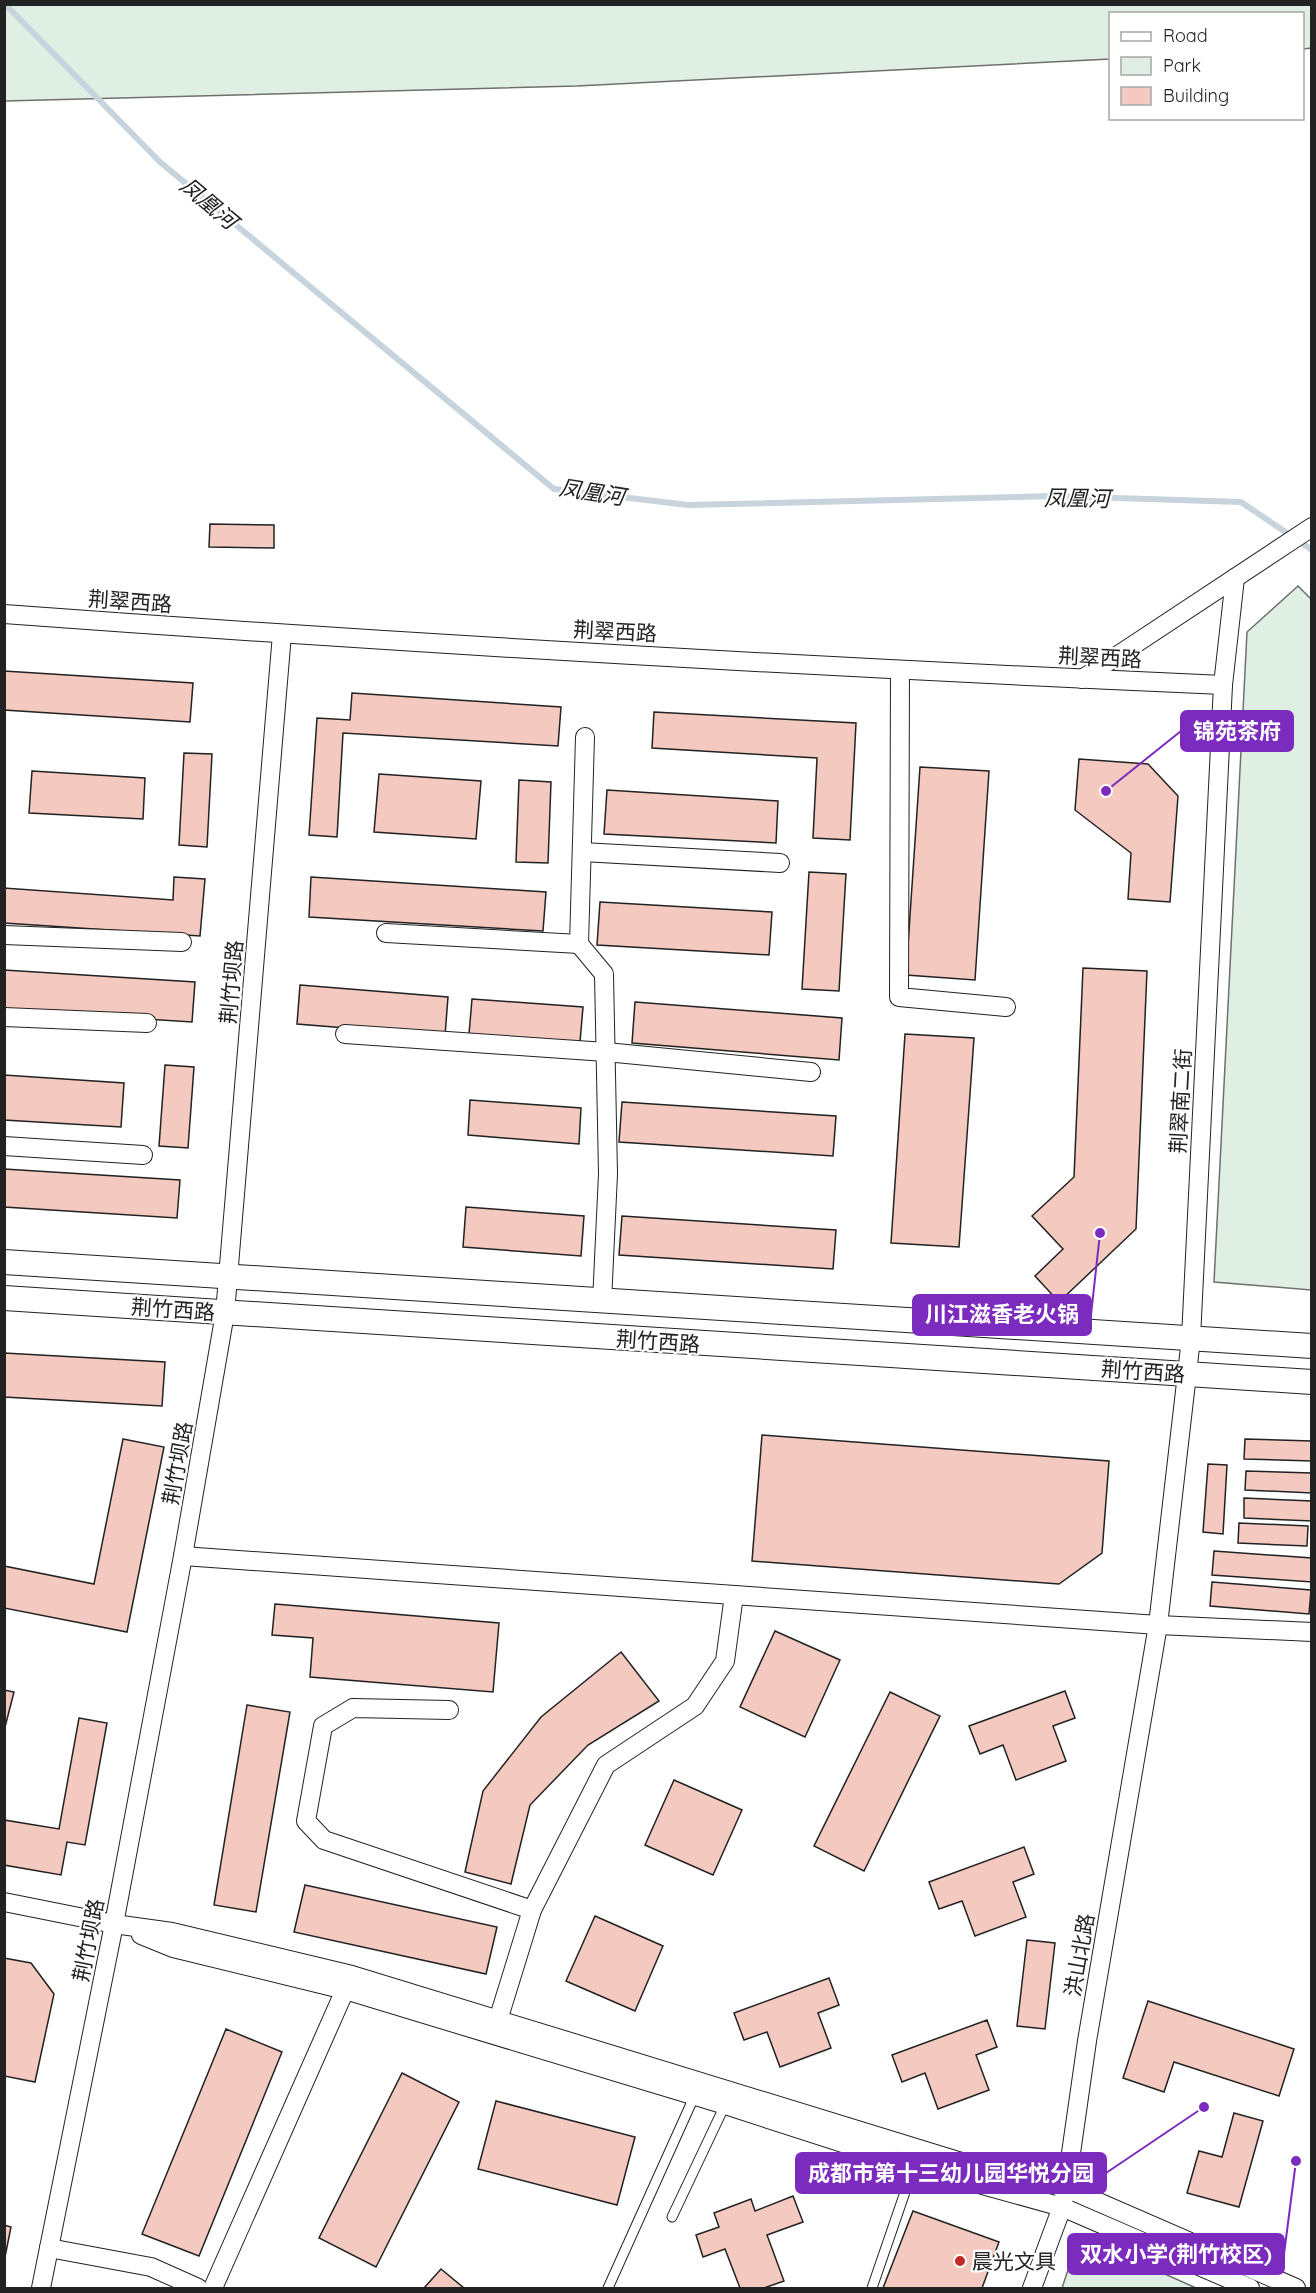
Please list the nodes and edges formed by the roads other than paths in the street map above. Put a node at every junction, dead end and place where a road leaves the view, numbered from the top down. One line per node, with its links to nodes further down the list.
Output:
1 (1311, 527): 2 (street)
2 (1234, 578): 6 (street); 7 (street, 荆翠南二街)
3 (4, 614): 4 (street, 荆翠西路)
4 (282, 634): 5 (street, 荆翠西路); 24 (street, 荆竹坝路)
5 (900, 670): 6 (street, 荆翠西路); 15 (street)
6 (1082, 679): 7 (street, 荆翠西路)
7 (1223, 685): 28 (street, 荆翠南二街)
8 (585, 737): 9 (street)
9 (582, 852): 10 (street); 14 (street)
10 (780, 863)
11 (386, 933): 14 (street)
12 (4, 935): 13 (street)
13 (182, 942)
14 (579, 944): 19 (street)
15 (1006, 1007)
16 (4, 1017): 17 (street)
17 (147, 1023)
18 (345, 1034): 19 (street)
19 (606, 1052): 20 (street); 26 (street)
20 (811, 1072)
21 (4, 1146): 22 (street)
22 (143, 1155)
23 (4, 1262): 24 (main road, 荆竹西路)
24 (229, 1277): 26 (main road, 荆竹西路); 27 (street, 荆竹坝路)
25 (4, 1298): 27 (main road, 荆竹西路)
26 (602, 1302): 28 (main road, 荆竹西路)
27 (225, 1312): 30 (main road, 荆竹西路); 32 (street, 荆竹坝路)
28 (1191, 1338): 29 (main road, 荆竹西路); 30 (street, 荆翠南二街)
29 (1311, 1346)
30 (1187, 1374): 31 (main road, 荆竹西路); 34 (street, 荆翠南二街)
31 (1311, 1382)
32 (183, 1557): 33 (street); 39 (street, 荆竹坝路)
33 (734, 1595): 34 (street); 38 (street)
34 (1158, 1625): 35 (street); 45 (street, 洪山北路)
35 (1311, 1632)
36 (448, 1710): 38 (street)
37 (4, 1902): 39 (street)
38 (532, 1910): 41 (street)
39 (114, 1924): 40 (street); 41 (street); 48 (street, 荆竹坝路)
40 (345, 1990): 41 (street); 51 (street)
41 (496, 2027): 42 (street); 45 (street)
42 (694, 2097): 43 (street); 52 (lane)
43 (725, 2106): 44 (street); 47 (lane)
44 (914, 2166): 46 (street); 53 (lane)
45 (1066, 2188): 46 (street, 洪山北路); 56 (street)
46 (1062, 2207): 54 (street, 洪山北路); 55 (street)
47 (672, 2217)
48 (49, 2248): 49 (street, 荆竹坝路); 50 (street)
49 (41, 2289)
50 (198, 2289)
51 (213, 2289)
52 (608, 2289)
53 (872, 2289)
54 (1032, 2289)
55 (1250, 2289)
56 (1296, 2289)

